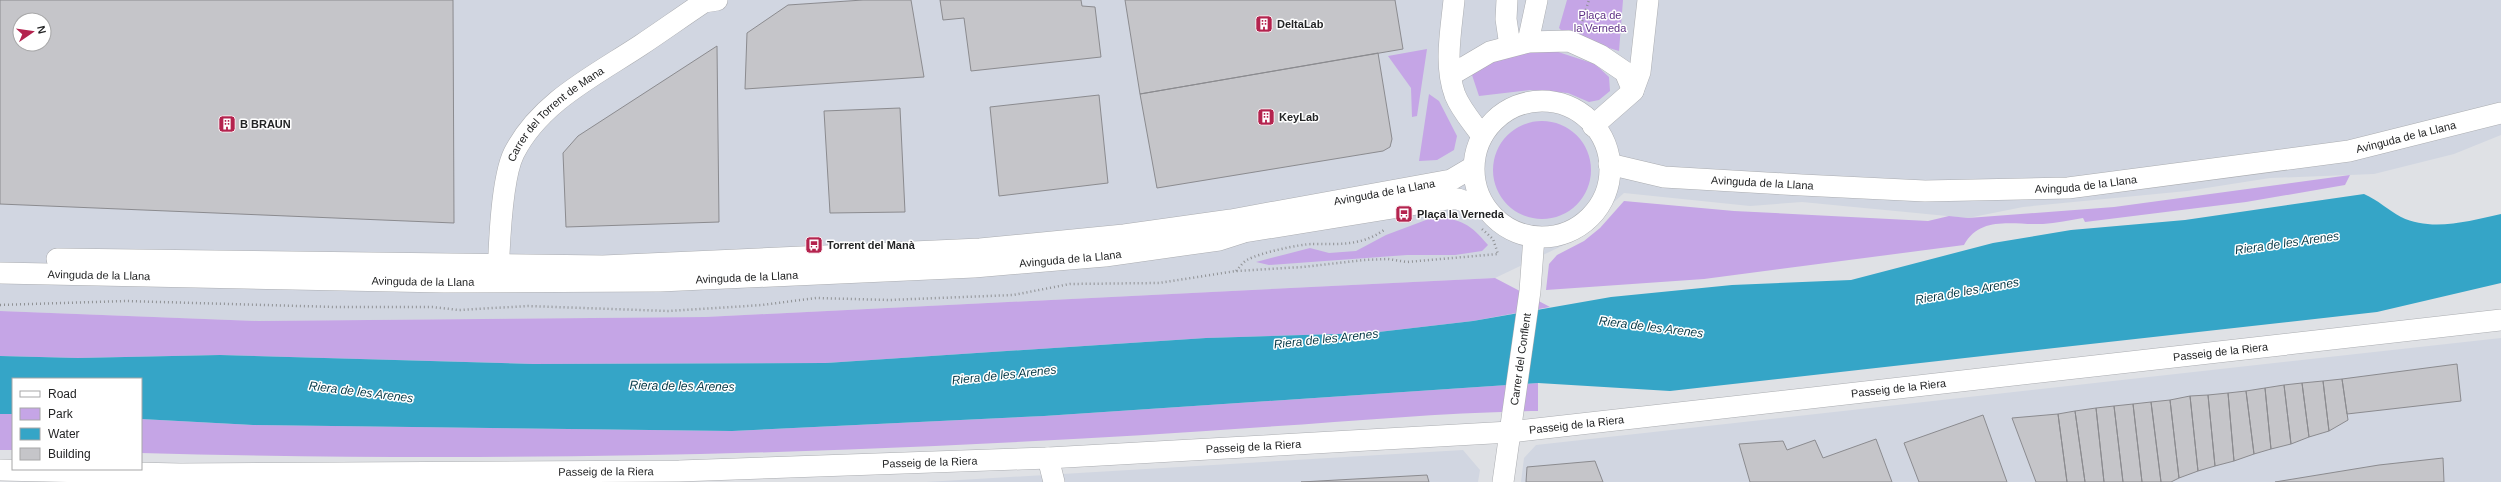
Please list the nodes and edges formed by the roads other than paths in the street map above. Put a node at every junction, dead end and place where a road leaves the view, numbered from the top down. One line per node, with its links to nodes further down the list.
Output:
1 (1454, 0): 7 (street)
2 (1507, 0): 6 (street)
3 (1537, 0): 6 (street)
4 (1648, 0): 8 (street)
5 (708, 1): 20 (street, Carrer del Torrent de Mana)
6 (1519, 44): 7 (street); 8 (street)
7 (1451, 75): 11 (street)
8 (1634, 91): 10 (street)
9 (2501, 113): 14 (street, Avinguda de la Llana)
10 (1593, 126): 11 (street); 12 (street)
11 (1482, 136): 13 (street)
12 (1609, 164): 14 (street, Avinguda de la Llana); 15 (street)
13 (1474, 167): 16 (street); 20 (street, Avinguda de la Llana)
14 (1664, 177): 15 (street, Avinguda de la Llana)
15 (1607, 188): 17 (street)
16 (1483, 218): 17 (street); 20 (street, Avinguda de la Llana)
17 (1534, 237): 22 (street, Carrer del Conflent)
18 (0, 259): 20 (street, Avinguda de la Llana)
19 (0, 273): 20 (street, Avinguda de la Llana)
20 (498, 274)
21 (2501, 320): 22 (street, Passeig de la Riera)
22 (1510, 432): 23 (street, Passeig de la Riera); 26 (street, Carrer del Conflent)
23 (1048, 458): 24 (street, Passeig de la Riera); 25 (street)
24 (0, 470)
25 (1054, 482)
26 (1503, 482)

